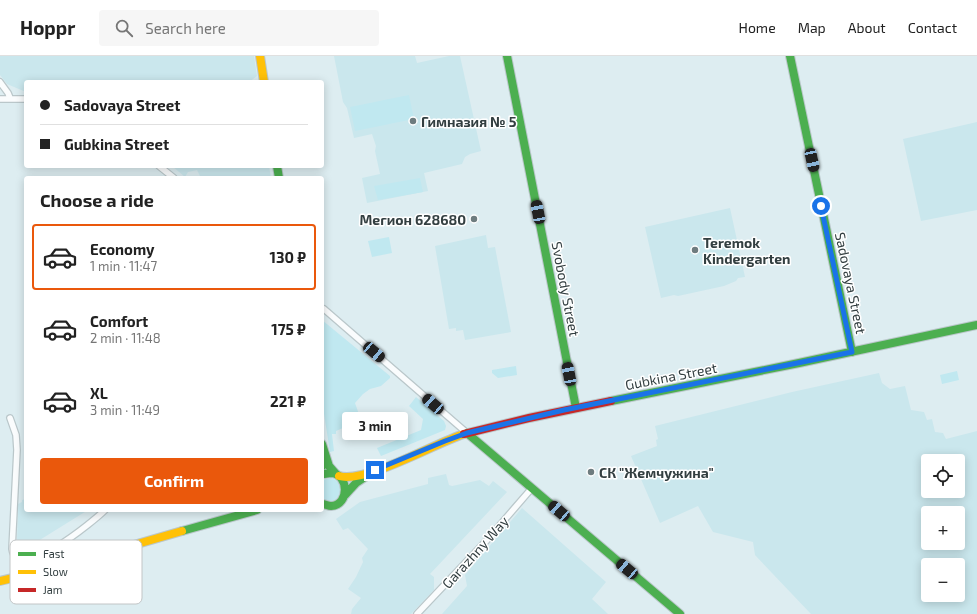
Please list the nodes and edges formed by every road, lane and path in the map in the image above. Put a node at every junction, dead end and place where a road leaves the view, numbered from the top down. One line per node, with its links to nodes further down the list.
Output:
1 (260, 56): 4 (main road)
2 (507, 56): 14 (main road, Svobody Street)
3 (790, 56): 13 (main road, Sadovaya Street)
4 (264, 80)
5 (0, 82): 6 (street)
6 (10, 98): 7 (street); 8 (street)
7 (0, 99)
8 (24, 99)
9 (162, 168): 10 (street)
10 (172, 176)
11 (324, 309): 16 (street)
12 (977, 325): 13 (main road, Gubkina Street)
13 (852, 352): 14 (main road, Gubkina Street)
14 (576, 408): 16 (main road, Gubkina Street)
15 (10, 418): 26 (street)
16 (467, 433): 18 (main road, Gubkina Street); 21 (main road)
17 (324, 450): 20 (main road)
18 (375, 470): 20 (main road); 22 (main road)
19 (324, 474): 20 (main road)
20 (337, 475): 22 (main road)
21 (532, 488): 31 (street, Garazhny Way); 32 (main road)
22 (344, 497): 23 (main road)
23 (324, 505)
24 (103, 512): 27 (street)
25 (250, 512): 28 (main road)
26 (12, 540)
27 (66, 540)
28 (142, 543)
29 (10, 579): 30 (main road)
30 (0, 581)
31 (417, 614)
32 (680, 614)

